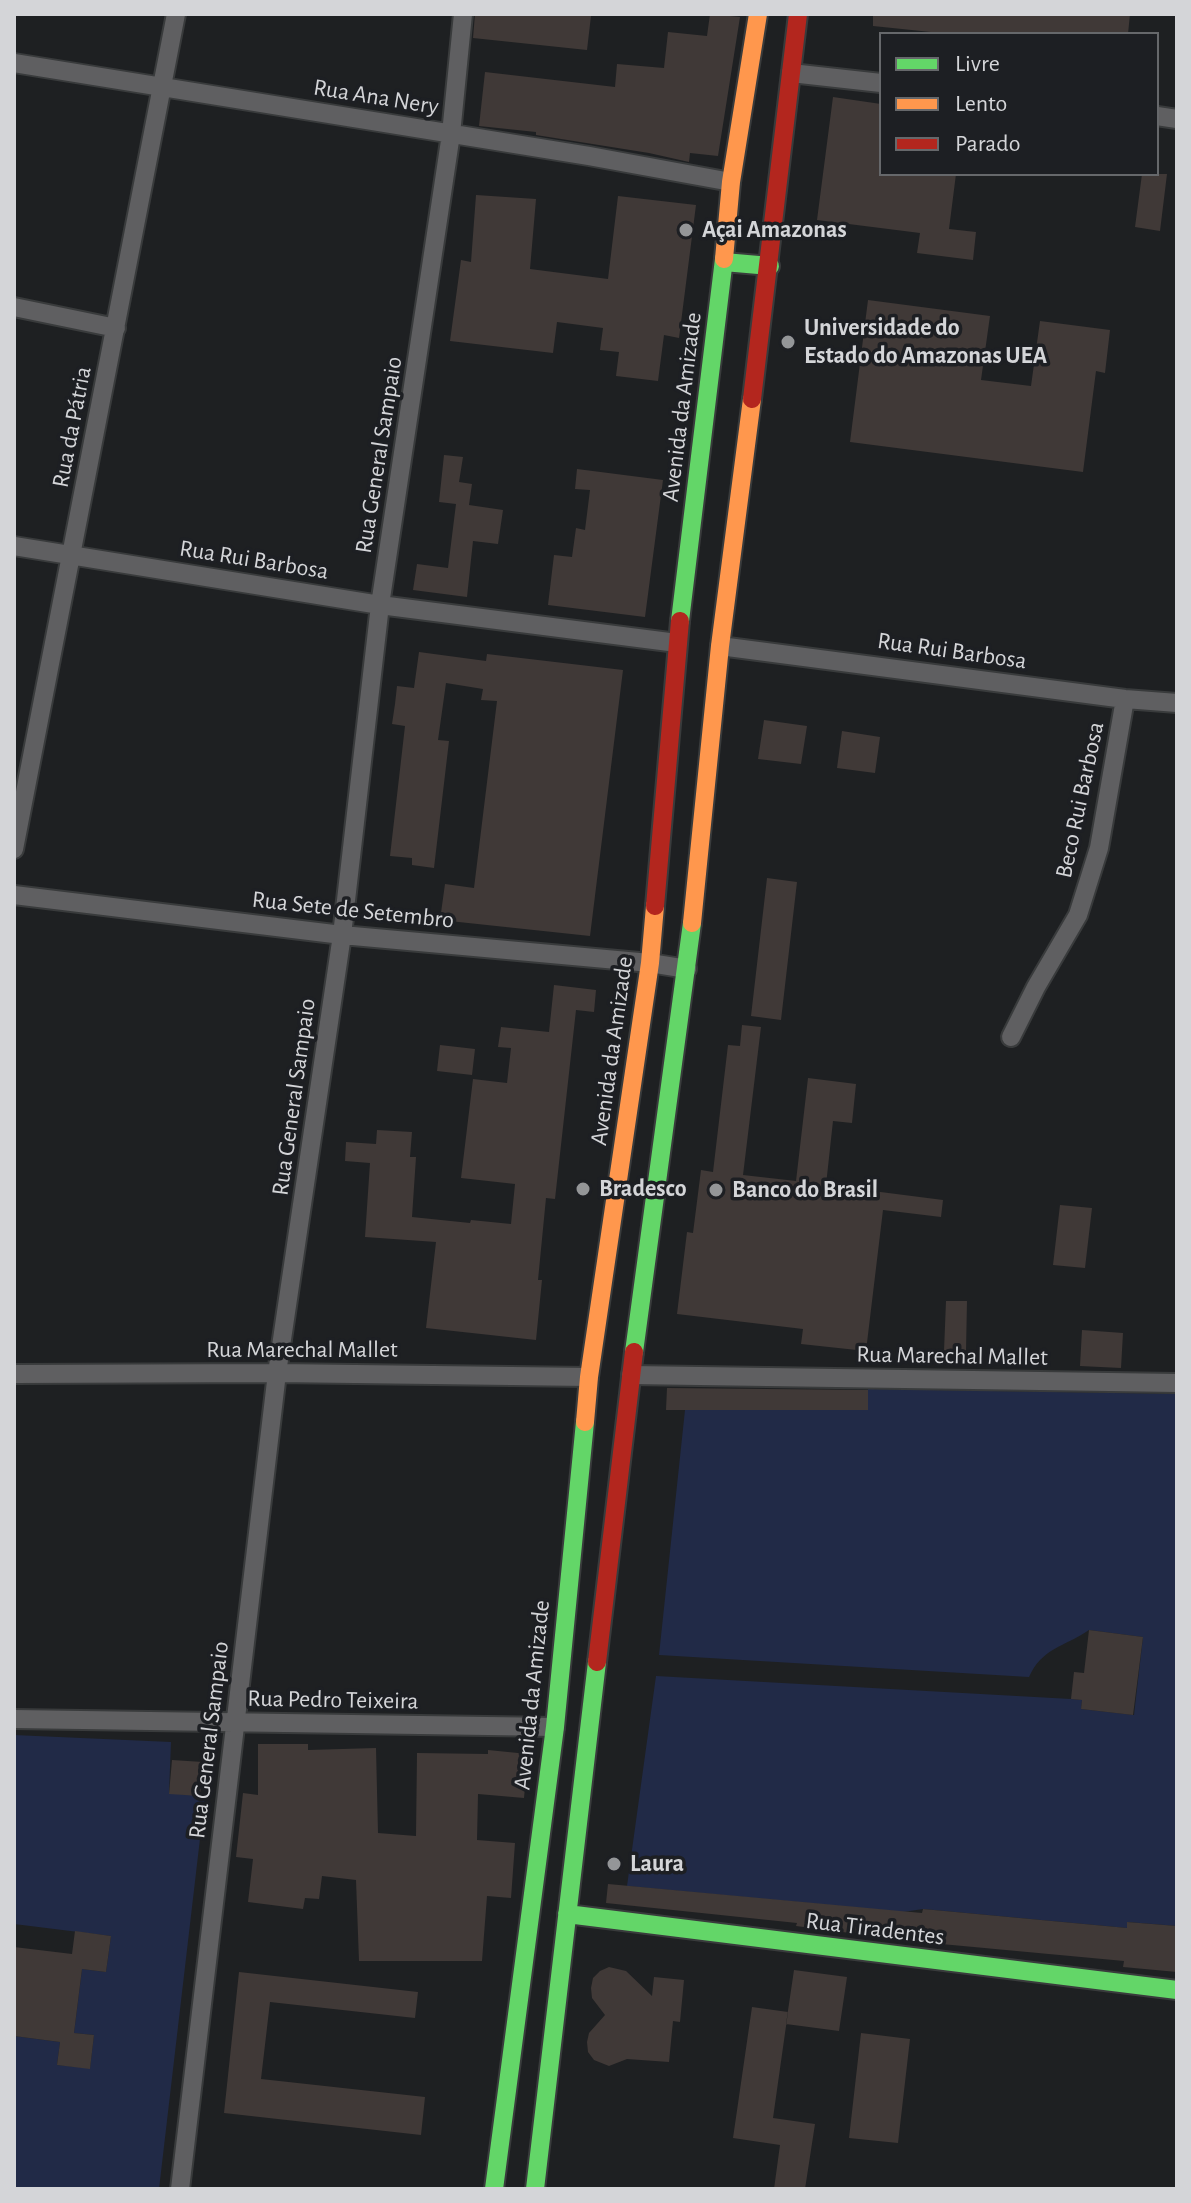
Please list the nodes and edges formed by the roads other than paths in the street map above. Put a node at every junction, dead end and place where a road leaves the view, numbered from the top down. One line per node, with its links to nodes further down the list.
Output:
1 (176, 14): 8 (street, Rua da Pátria)
2 (463, 14): 9 (street, Rua General Sampaio)
3 (758, 14): 10 (main road, Avenida da Amizade)
4 (798, 14): 6 (main road, Avenida da Amizade)
5 (14, 63): 8 (street, Rua Ana Nery)
6 (791, 73): 7 (street); 12 (main road, Avenida da Amizade)
7 (879, 83)
8 (163, 87): 9 (street, Rua Ana Nery); 14 (street, Rua da Pátria)
9 (451, 134): 10 (street, Rua Ana Nery); 17 (street, Rua General Sampaio)
10 (731, 182): 11 (main road, Avenida da Amizade)
11 (724, 262): 12 (main road); 18 (main road, Avenida da Amizade)
12 (770, 266): 19 (main road, Avenida da Amizade)
13 (14, 307): 14 (street)
14 (116, 328): 16 (street, Rua da Pátria)
15 (14, 546): 16 (street, Rua Rui Barbosa)
16 (71, 555): 17 (street, Rua Rui Barbosa); 22 (street, Rua da Pátria)
17 (380, 605): 18 (street, Rua Rui Barbosa); 24 (street, Rua General Sampaio)
18 (677, 643): 25 (main road, Avenida da Amizade)
19 (720, 646): 20 (street, Rua Rui Barbosa); 26 (main road, Avenida da Amizade)
20 (1125, 699): 21 (street, Rua Rui Barbosa); 27 (street, Beco Rui Barbosa)
21 (1177, 703)
22 (14, 849)
23 (14, 895): 24 (street, Rua Sete de Setembro)
24 (342, 935): 25 (street, Rua Sete de Setembro); 30 (street, Rua General Sampaio)
25 (650, 963): 26 (street, Rua Sete de Setembro); 28 (main road, Avenida da Amizade)
26 (687, 969): 29 (main road, Avenida da Amizade)
27 (1011, 1037)
28 (622, 1150): 29 (main road); 33 (main road, Avenida da Amizade)
29 (660, 1154): 32 (main road, Avenida da Amizade)
30 (277, 1373): 31 (street, Rua Marechal Mallet); 33 (street, Rua Marechal Mallet); 38 (street, Rua General Sampaio)
31 (14, 1374)
32 (631, 1375): 34 (street, Rua Marechal Mallet); 35 (main road, Avenida da Amizade)
33 (589, 1377): 36 (main road, Avenida da Amizade)
34 (1177, 1383)
35 (616, 1506): 36 (main road); 40 (main road, Avenida da Amizade)
36 (574, 1512): 39 (main road, Avenida da Amizade)
37 (14, 1719): 38 (street, Rua Pedro Teixeira)
38 (235, 1723): 39 (street, Rua Pedro Teixeira); 43 (street, Rua General Sampaio)
39 (555, 1727): 42 (main road, Avenida da Amizade)
40 (567, 1914): 41 (main road, Rua Tiradentes); 42 (main road, Avenida da Amizade)
41 (1177, 1990)
42 (532, 2055): 44 (main road, Avenida da Amizade); 45 (main road, Avenida da Amizade)
43 (180, 2189)
44 (494, 2189)
45 (535, 2189)

